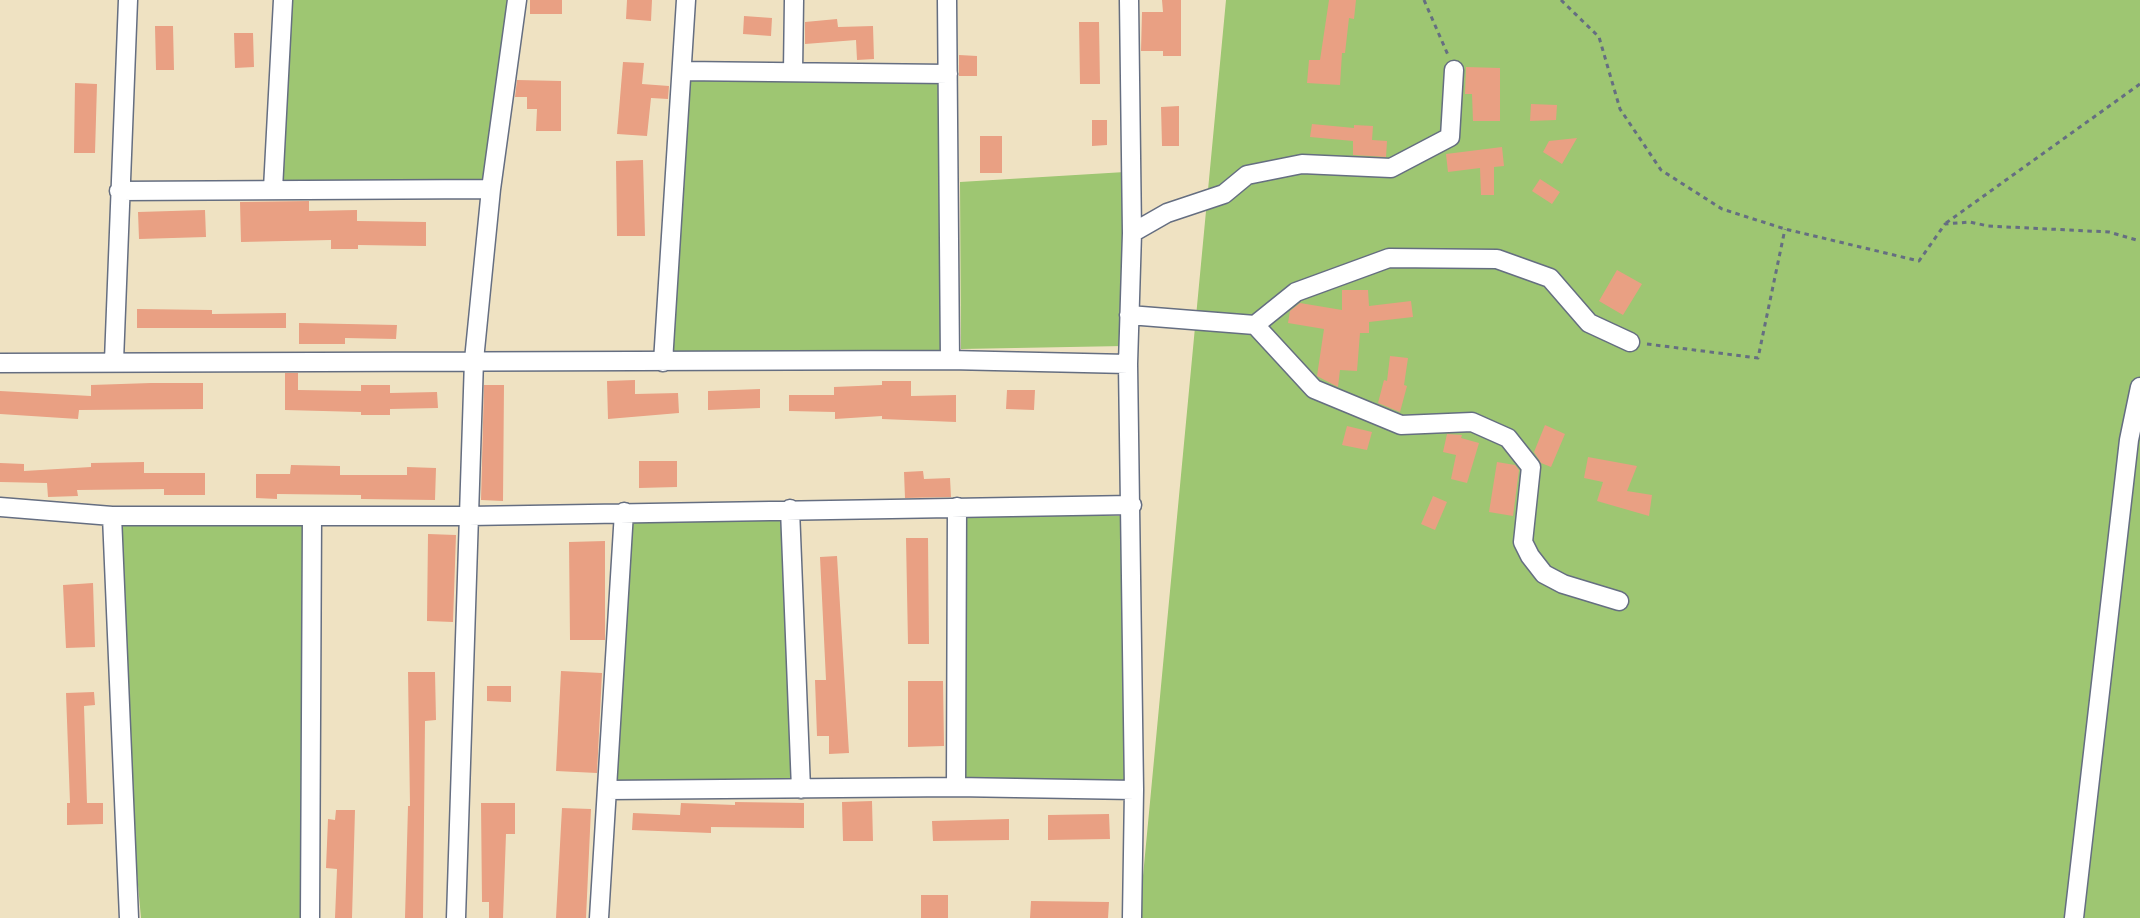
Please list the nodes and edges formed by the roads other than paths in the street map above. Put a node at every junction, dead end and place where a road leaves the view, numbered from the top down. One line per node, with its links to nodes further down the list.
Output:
1 (128, 0): 14 (street)
2 (283, 0): 12 (street)
3 (517, 0): 13 (street)
4 (686, 0): 9 (street)
5 (794, 0): 10 (street)
6 (947, 0): 11 (street)
7 (1129, 0): 15 (street)
8 (1454, 70): 15 (street)
9 (682, 71): 10 (street); 22 (street)
10 (793, 72): 11 (street)
11 (948, 74): 20 (street)
12 (273, 189): 13 (street); 14 (street)
13 (491, 189): 19 (street)
14 (119, 191): 21 (street)
15 (1131, 233): 16 (street)
16 (1129, 315): 17 (street); 24 (street)
17 (1256, 325): 18 (street); 34 (street)
18 (1630, 342)
19 (474, 360): 21 (street); 22 (street); 33 (street)
20 (950, 360): 22 (street); 24 (street)
21 (114, 361): 23 (street)
22 (663, 362)
23 (0, 363)
24 (1128, 364): 26 (street)
25 (2140, 387): 44 (street)
26 (1131, 505): 28 (street); 38 (street)
27 (0, 507): 31 (street)
28 (957, 507): 29 (street); 35 (street)
29 (790, 509): 30 (street); 36 (street)
30 (624, 512): 33 (street); 37 (street)
31 (112, 516): 32 (street); 39 (street)
32 (312, 516): 33 (street); 40 (street)
33 (469, 516): 41 (street)
34 (1620, 601)
35 (956, 787): 36 (street); 38 (street)
36 (801, 789): 37 (street)
37 (607, 790): 42 (street)
38 (1134, 790): 43 (street)
39 (129, 918)
40 (310, 918)
41 (456, 918)
42 (599, 918)
43 (1132, 918)
44 (2074, 918)

